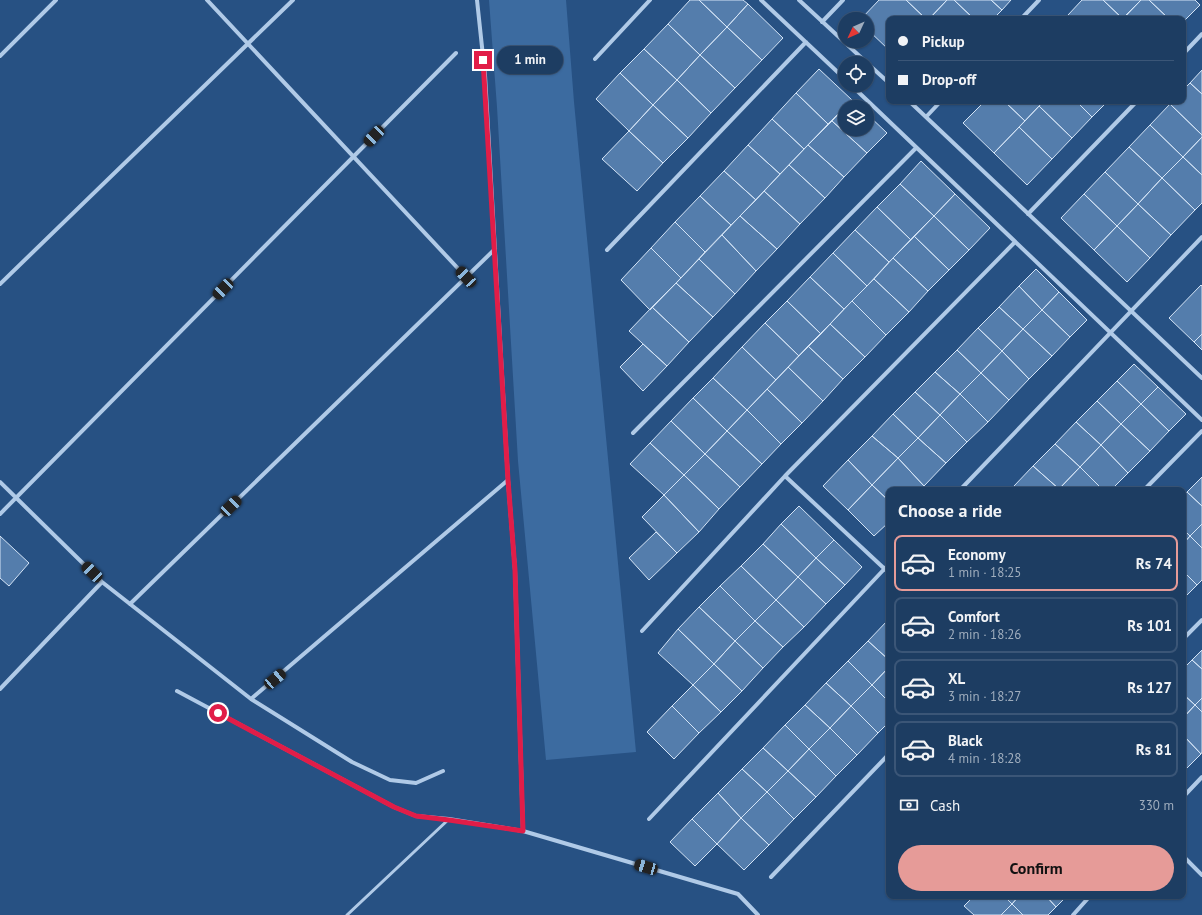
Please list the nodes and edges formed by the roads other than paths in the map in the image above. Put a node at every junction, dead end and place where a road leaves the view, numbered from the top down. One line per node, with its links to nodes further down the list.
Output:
1 (56, 0): 17 (street)
2 (207, 0): 14 (street)
3 (293, 0): 14 (street)
4 (477, 0): 33 (street)
5 (650, 0): 19 (street)
6 (761, 0): 13 (street)
7 (799, 0): 11 (street)
8 (843, 0): 11 (street)
9 (1039, 0): 10 (street)
10 (1024, 16)
11 (822, 22): 18 (street)
12 (1202, 34): 15 (street)
13 (806, 42): 21 (street); 34 (street)
14 (248, 44): 29 (street); 36 (street)
15 (1186, 51)
16 (456, 53): 29 (street)
17 (0, 56)
18 (859, 56)
19 (595, 59)
20 (874, 69): 22 (street)
21 (838, 72)
22 (886, 80)
23 (858, 92): 28 (street)
24 (911, 104): 27 (street)
25 (939, 104): 27 (street)
26 (1134, 104): 30 (street)
27 (926, 117): 30 (street)
28 (916, 148): 32 (street); 42 (street)
29 (354, 156): 35 (street); 48 (street)
30 (1028, 214): 37 (street)
31 (1202, 237): 37 (street)
32 (1015, 242): 38 (street); 43 (street)
33 (495, 249): 35 (street); 44 (street)
34 (607, 250)
35 (466, 277): 52 (street)
36 (0, 284)
37 (1132, 311): 38 (street); 39 (street)
38 (1110, 332): 40 (street); 46 (street)
39 (1202, 378)
40 (1202, 420)
41 (1202, 431): 47 (street)
42 (634, 433)
43 (785, 476): 50 (street); 54 (street)
44 (508, 480): 58 (street); 65 (street)
45 (0, 482): 48 (street)
46 (963, 487)
47 (1147, 487)
48 (16, 498): 49 (street); 51 (street)
49 (0, 514)
50 (885, 569): 63 (street)
51 (102, 582): 52 (street); 56 (street)
52 (130, 604): 58 (street)
53 (1202, 620): 55 (street)
54 (642, 631)
55 (1186, 636)
56 (0, 688)
57 (177, 691): 64 (street)
58 (251, 699): 60 (street)
59 (886, 757): 68 (street)
60 (443, 771)
61 (1202, 777): 62 (street)
62 (1186, 794)
63 (649, 819)
64 (449, 820): 65 (street); 70 (lane)
65 (523, 831): 71 (street)
66 (1186, 859): 67 (street)
67 (1202, 875)
68 (771, 877)
69 (1087, 899): 72 (street)
70 (347, 915)
71 (758, 915)
72 (1072, 915)

